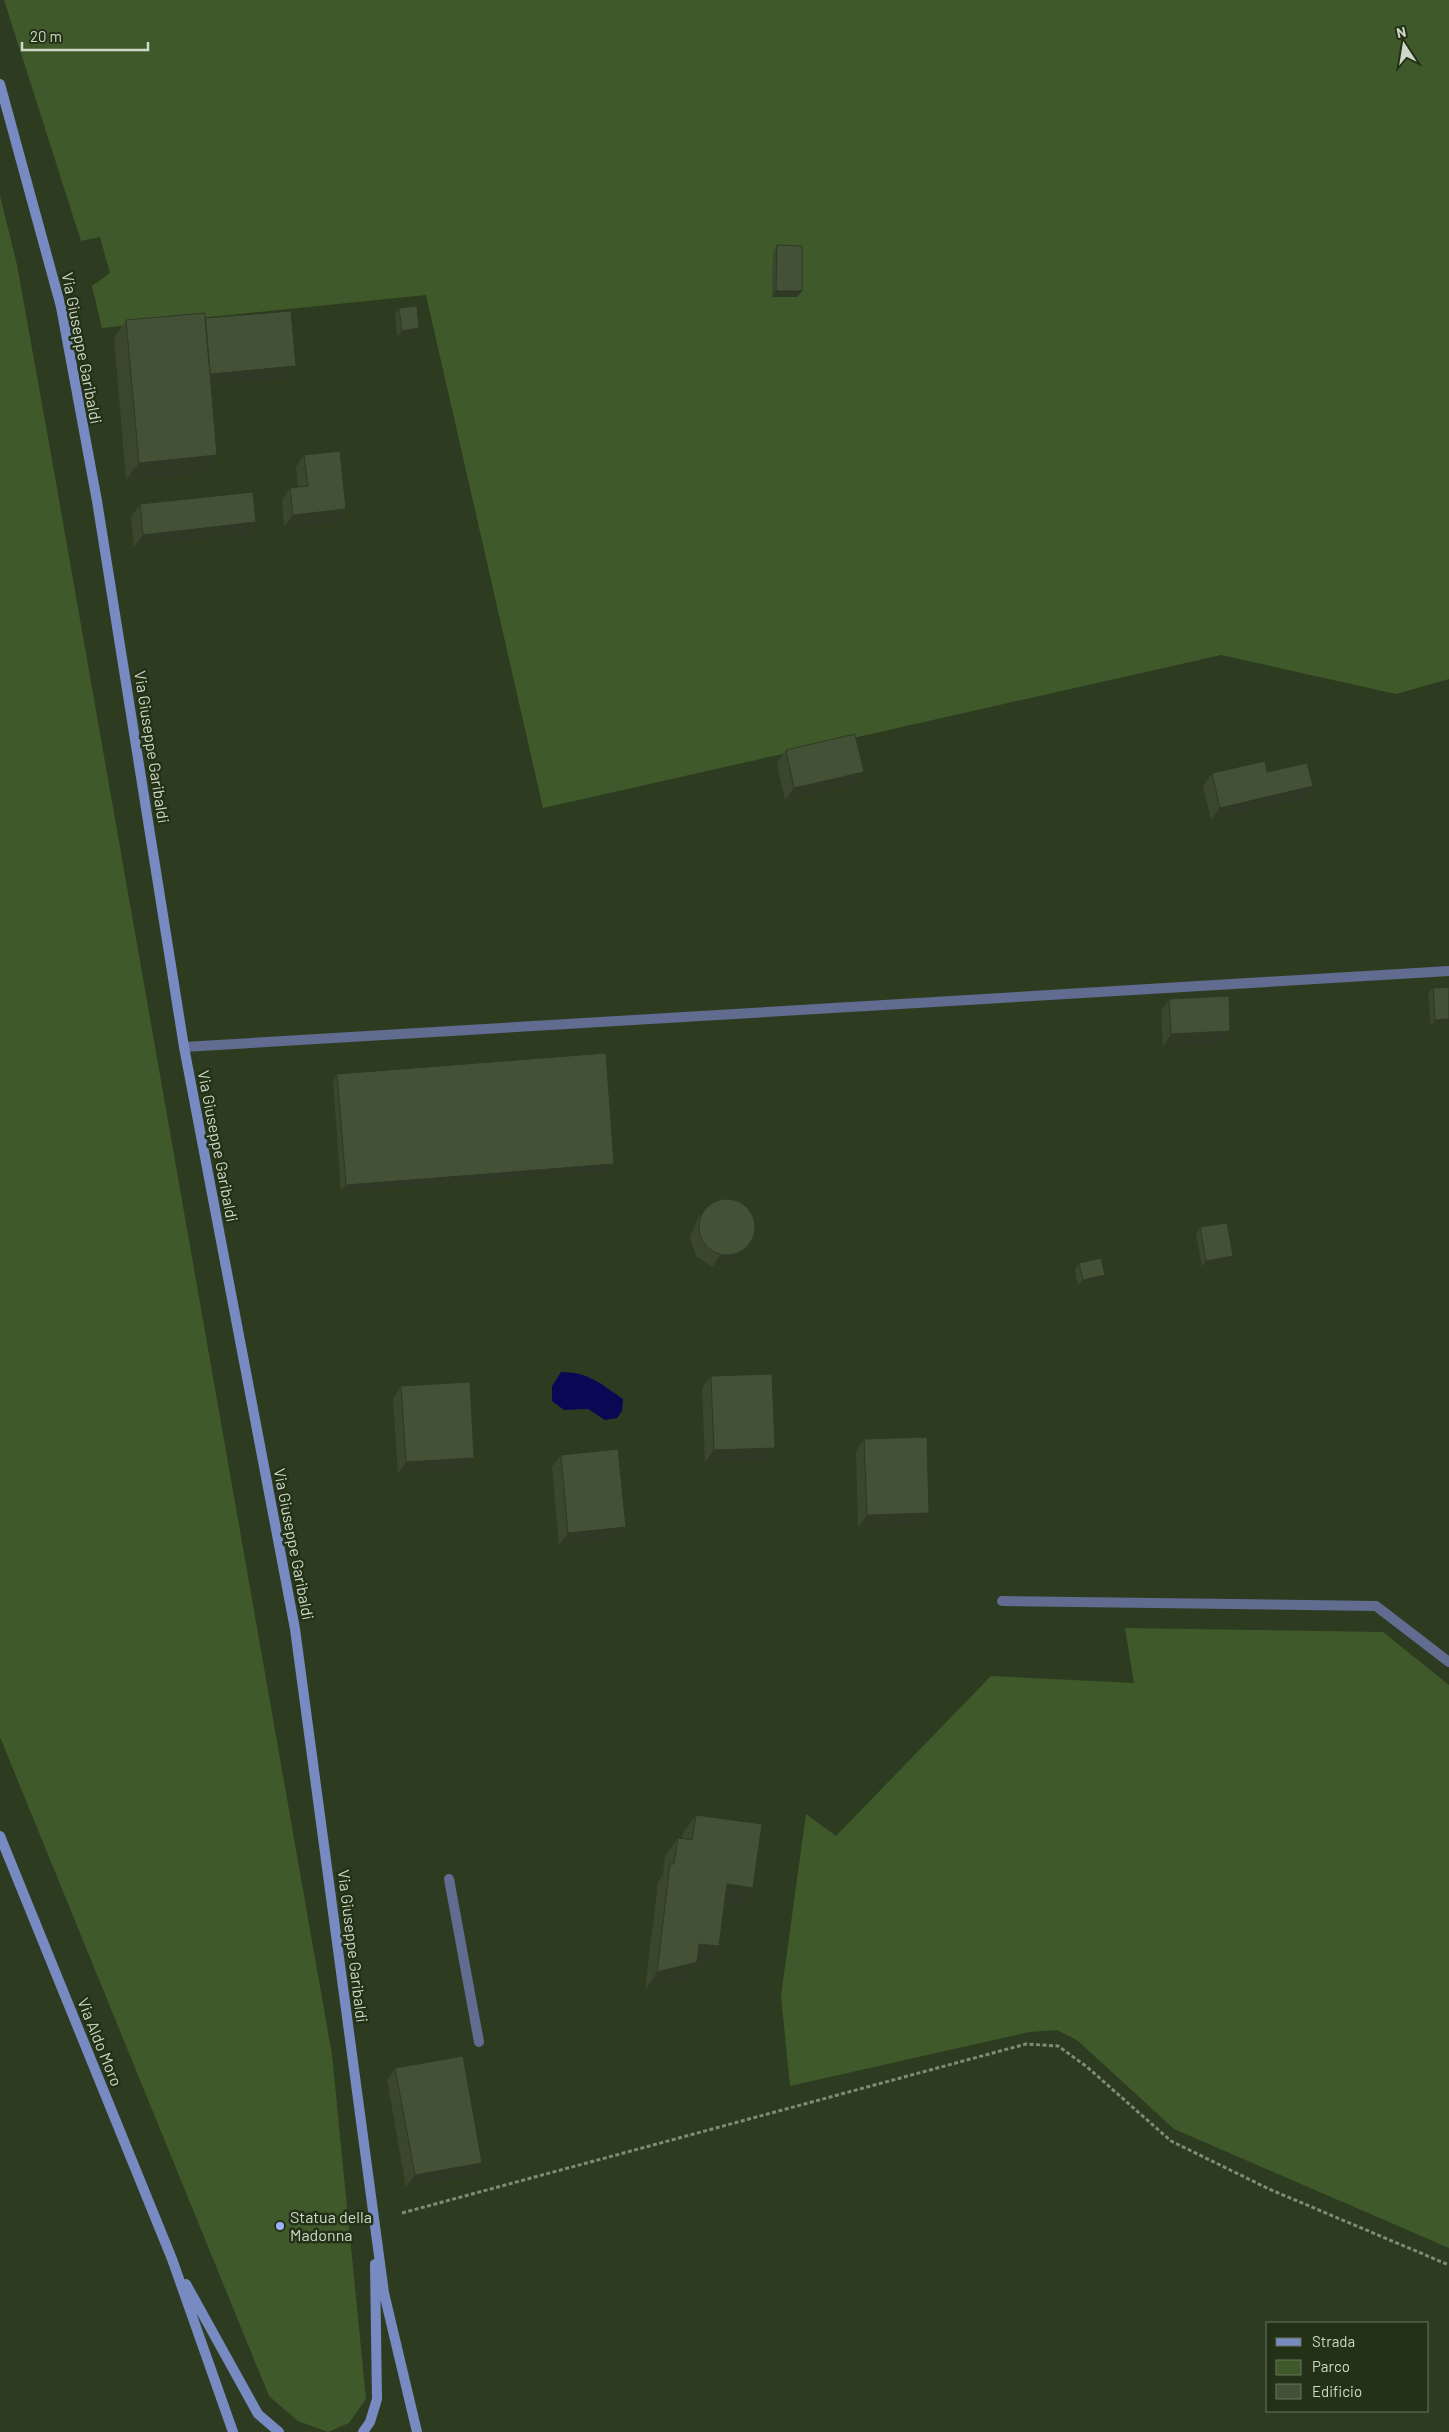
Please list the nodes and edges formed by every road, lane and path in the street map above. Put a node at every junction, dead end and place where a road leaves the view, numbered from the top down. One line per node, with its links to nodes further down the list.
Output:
1 (0, 84): 3 (main road, Via Giuseppe Garibaldi)
2 (1449, 971): 3 (lane)
3 (184, 1047): 9 (main road, Via Giuseppe Garibaldi)
4 (1002, 1601): 5 (lane)
5 (1449, 1662)
6 (0, 1836): 10 (main road, Via Aldo Moro)
7 (449, 1879): 8 (lane)
8 (479, 2042)
9 (374, 2221): 11 (path); 14 (main road); 15 (main road)
10 (172, 2259): 12 (main road); 13 (main road)
11 (1449, 2265)
12 (233, 2432)
13 (279, 2432)
14 (363, 2432)
15 (417, 2432)

